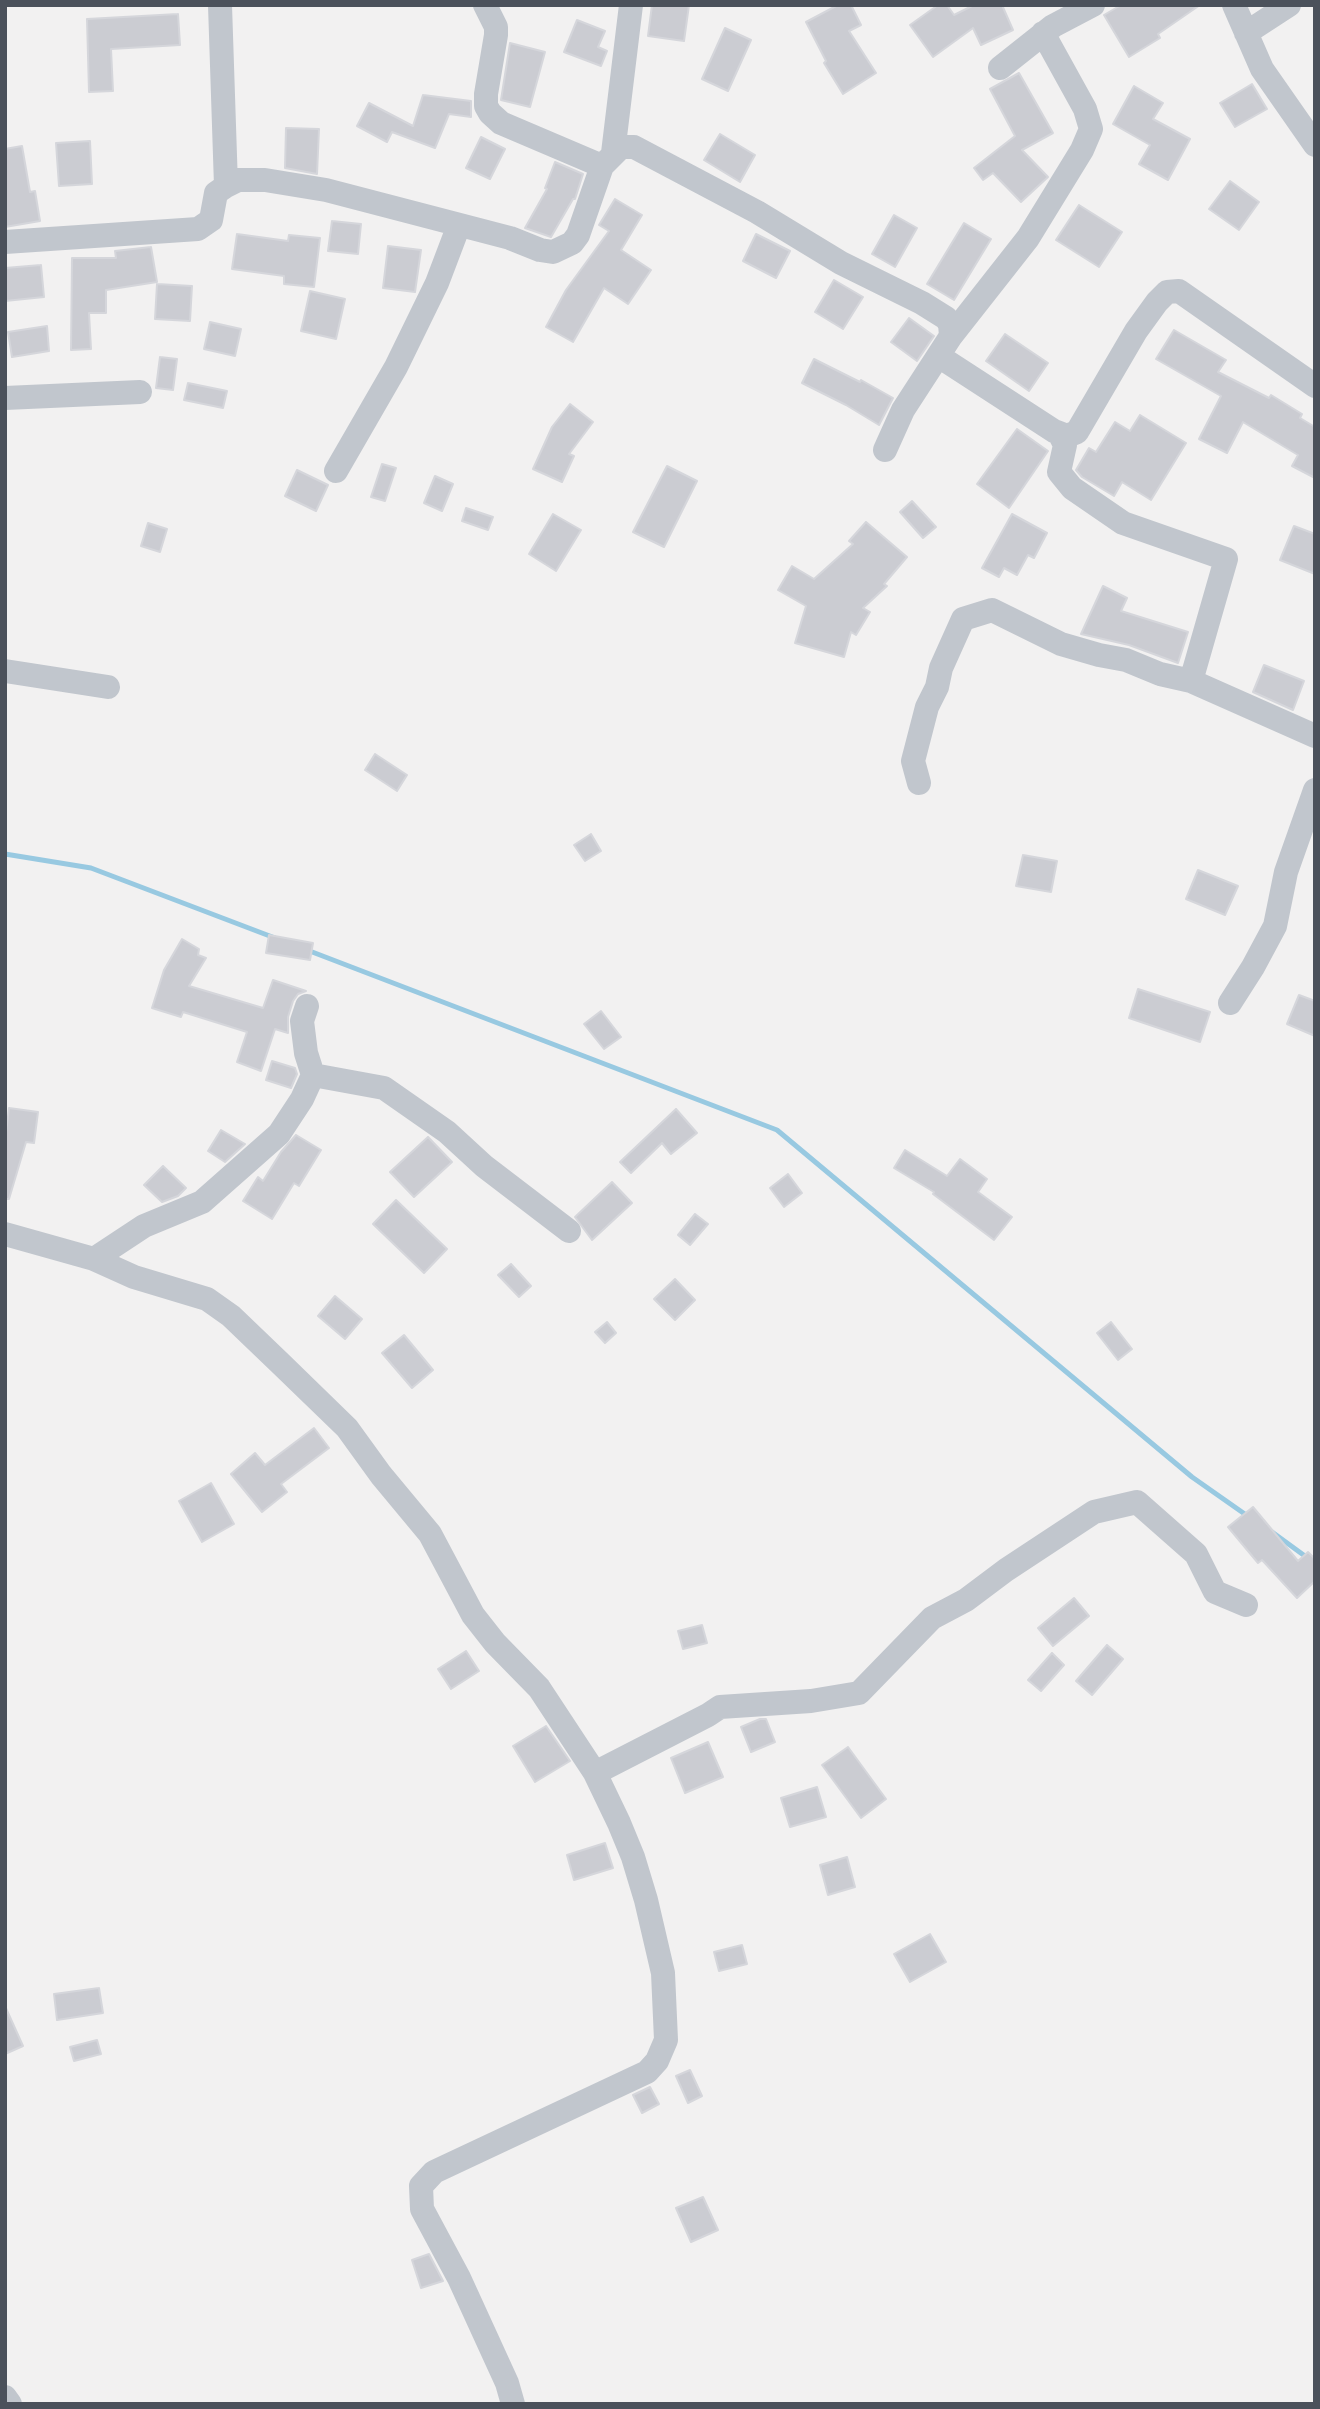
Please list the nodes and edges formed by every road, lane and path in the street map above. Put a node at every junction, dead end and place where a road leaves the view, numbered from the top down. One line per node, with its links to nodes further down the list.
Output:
1 (220, 5): 12 (street)
2 (485, 5): 11 (street)
3 (631, 5): 11 (street)
4 (1093, 5): 7 (street)
5 (1234, 5): 8 (street)
6 (1289, 5): 8 (street)
7 (1043, 33): 9 (street); 15 (street)
8 (1246, 33): 10 (street)
9 (1000, 68)
10 (1315, 145)
11 (607, 159): 13 (street); 15 (street)
12 (230, 176): 13 (street); 14 (street)
13 (458, 225): 21 (street)
14 (5, 242)
15 (945, 346): 19 (street); 20 (street)
16 (1315, 386): 19 (street)
17 (140, 392): 18 (street)
18 (5, 398)
19 (1059, 433): 23 (street)
20 (885, 450)
21 (337, 471)
22 (5, 671): 24 (street)
23 (1191, 681): 25 (street); 26 (street)
24 (108, 687)
25 (1315, 736)
26 (919, 783)
27 (1315, 790): 28 (street)
28 (1230, 1003)
29 (307, 1006): 30 (street)
30 (313, 1074): 31 (street); 33 (street)
31 (569, 1231)
32 (5, 1234): 33 (street)
33 (94, 1259): 35 (street)
34 (1245, 1605): 35 (street)
35 (595, 1773): 38 (street)
36 (5, 2397): 37 (street)
37 (10, 2404)
38 (513, 2404)

